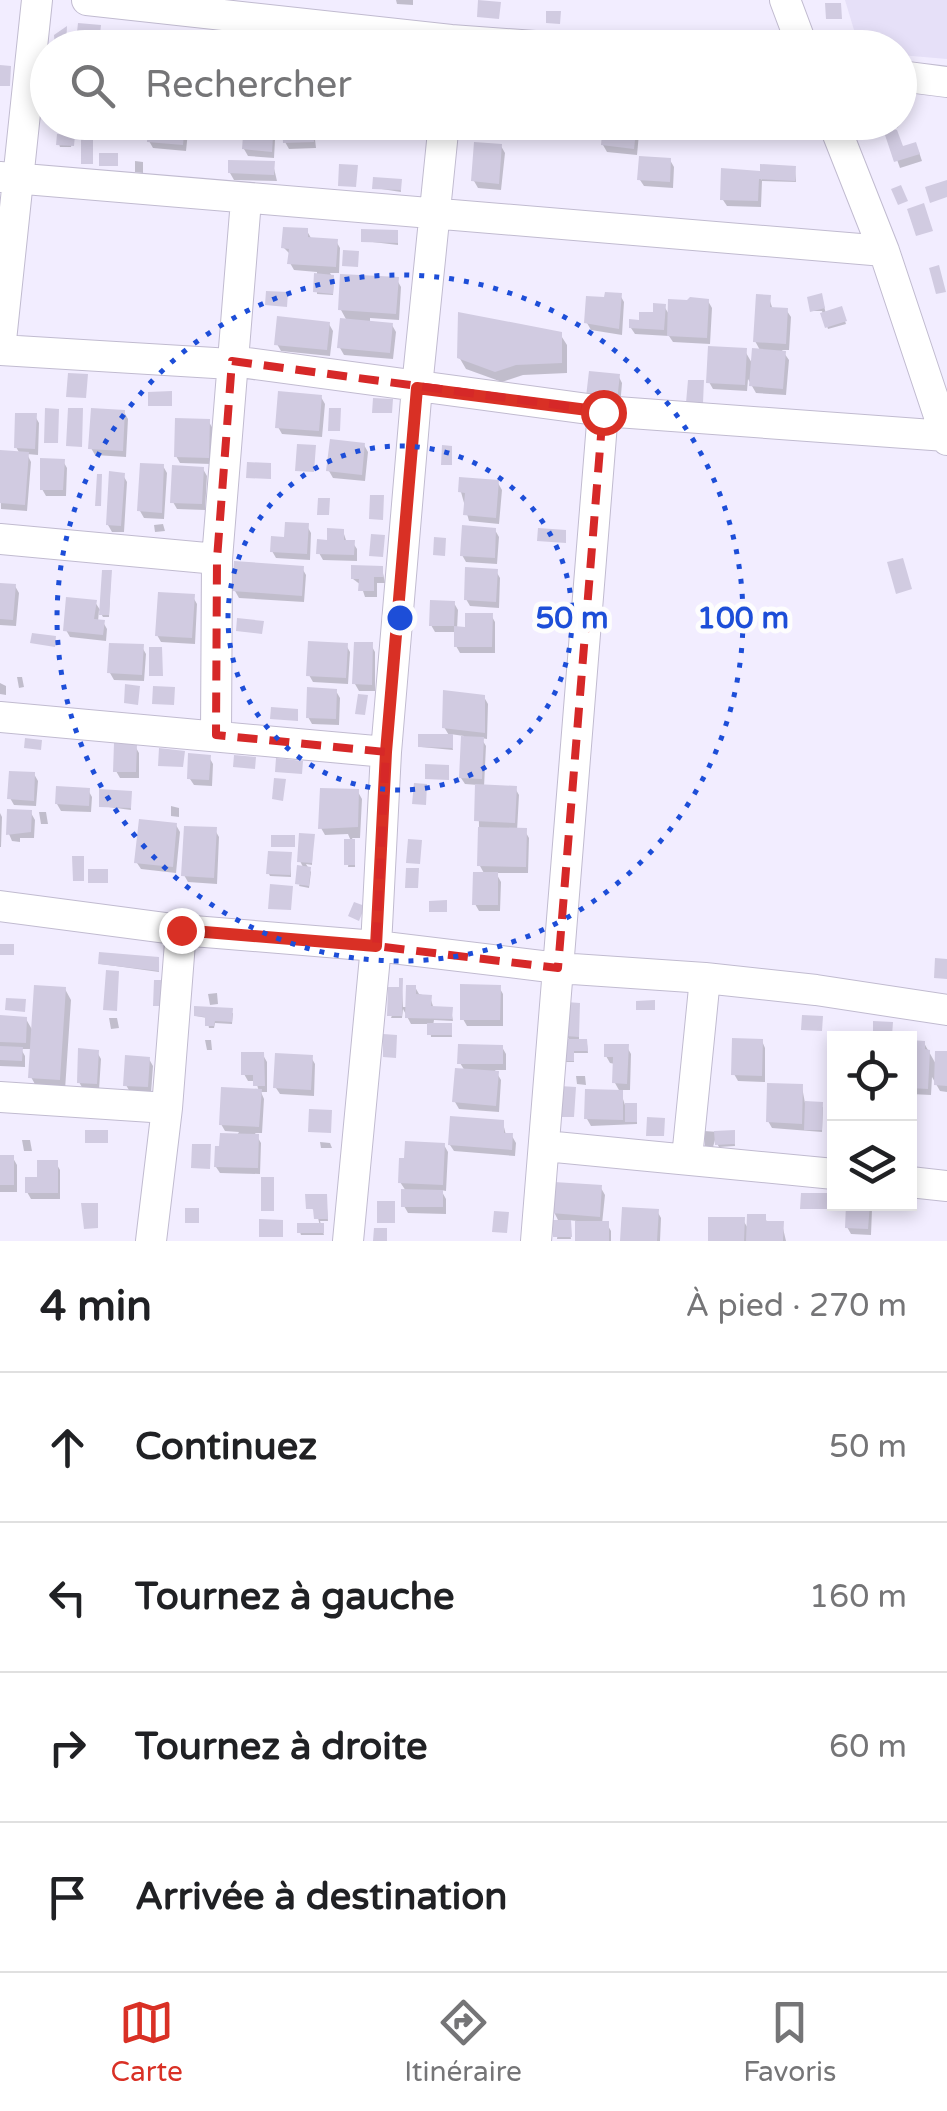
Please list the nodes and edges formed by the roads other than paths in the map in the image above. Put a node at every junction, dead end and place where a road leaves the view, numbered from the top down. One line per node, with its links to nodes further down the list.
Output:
1 (37, 0): 4 (street)
2 (87, 0): 5 (street)
3 (786, 0): 6 (street)
4 (32, 30)
5 (334, 30)
6 (797, 30)
7 (30, 44): 12 (street)
8 (917, 78): 9 (street)
9 (947, 82)
10 (443, 140): 14 (street)
11 (840, 140): 15 (street)
12 (9, 178): 13 (street); 16 (street)
13 (246, 200): 14 (street); 16 (street)
14 (437, 212): 15 (street); 17 (street)
15 (884, 251): 19 (street)
16 (232, 362): 17 (street); 21 (street)
17 (417, 388): 18 (street); 24 (street)
18 (603, 412): 19 (street); 28 (street)
19 (946, 438)
20 (0, 539): 21 (street)
21 (217, 559): 23 (street)
22 (0, 717): 23 (street)
23 (216, 735): 24 (street)
24 (386, 752): 27 (street)
25 (0, 906): 26 (street)
26 (181, 930): 27 (street); 32 (street)
27 (376, 946): 28 (street); 39 (street)
28 (558, 968): 29 (street); 33 (street)
29 (705, 978): 30 (street); 34 (street)
30 (947, 1010)
31 (0, 1097): 32 (street)
32 (167, 1108): 38 (street)
33 (546, 1146): 34 (street); 40 (street)
34 (687, 1158): 35 (street)
35 (827, 1173)
36 (917, 1183): 37 (street)
37 (947, 1186)
38 (151, 1241)
39 (348, 1241)
40 (536, 1241)

